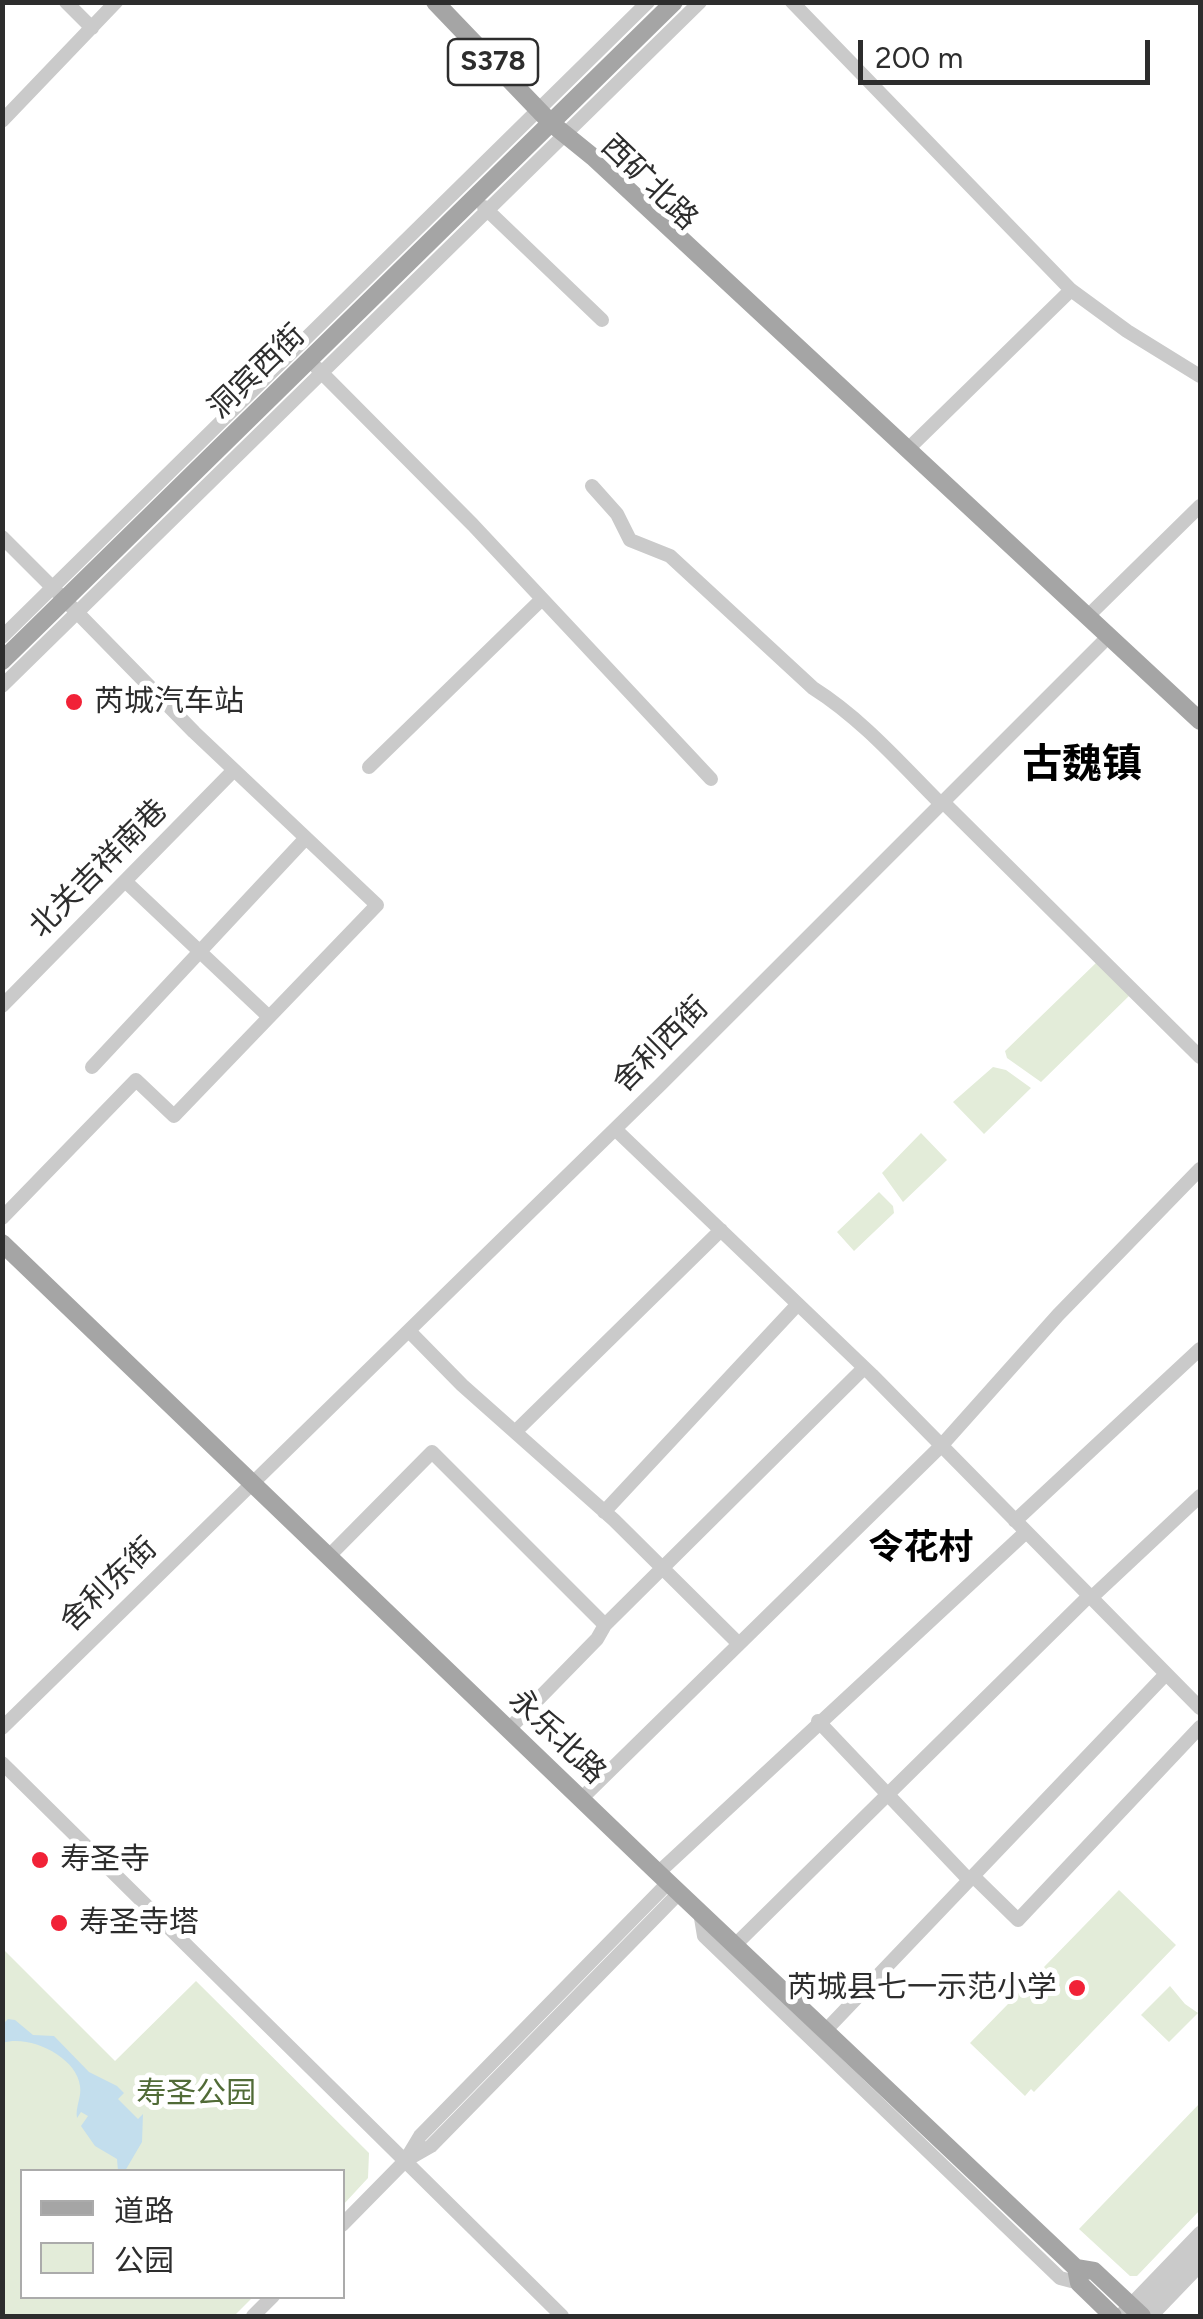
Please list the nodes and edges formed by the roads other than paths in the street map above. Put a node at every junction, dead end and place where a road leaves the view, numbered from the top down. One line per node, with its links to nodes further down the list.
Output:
1 (66, 2): 8 (street)
2 (116, 2): 8 (street)
3 (435, 2): 10 (main road, S378)
4 (648, 2): 10 (street)
5 (674, 2): 10 (main road, 洞宾西街)
6 (700, 2): 10 (street)
7 (792, 2): 12 (street)
8 (92, 28): 9 (street)
9 (2, 121)
10 (551, 123): 11 (main road, 洞宾西街); 16 (main road, 西矿北路); 21 (street); 24 (main road, 西矿北路)
11 (481, 204): 13 (street); 14 (main road, 洞宾西街)
12 (1072, 290): 15 (street); 16 (street)
13 (602, 320)
14 (315, 366): 20 (street); 21 (main road, 洞宾西街)
15 (1200, 376)
16 (907, 450): 22 (main road, 西矿北路)
17 (592, 486): 32 (street)
18 (1200, 506): 22 (street)
19 (2, 537): 21 (street)
20 (542, 598): 29 (street); 31 (street)
21 (65, 600): 23 (street); 25 (main road, 洞宾西街); 26 (street); 30 (street)
22 (1087, 617): 27 (main road, 西矿北路)
23 (2, 637)
24 (1102, 643): 28 (main road, 西矿北路); 32 (street, 舍利西街)
25 (2, 661)
26 (2, 686)
27 (1200, 721)
28 (1200, 733)
29 (370, 767)
30 (234, 770): 33 (street); 34 (street, 北关吉祥南巷)
31 (711, 779)
32 (942, 803): 38 (street); 40 (street, 舍利西街)
33 (305, 838): 35 (street); 37 (street)
34 (125, 881): 35 (street); 36 (street, 北关吉祥南巷)
35 (200, 952): 37 (street); 39 (street)
36 (2, 1006)
37 (268, 1016): 42 (street)
38 (1200, 1057)
39 (92, 1066)
40 (615, 1129): 43 (street); 46 (street, 舍利西街)
41 (1200, 1169): 50 (street)
42 (2, 1218)
43 (721, 1230): 45 (street); 49 (street)
44 (2, 1243): 51 (main road, 永乐北路)
45 (798, 1304): 48 (street); 53 (street)
46 (408, 1331): 49 (street); 51 (street, 舍利西街)
47 (1200, 1349): 54 (street)
48 (864, 1368): 50 (street); 56 (street)
49 (515, 1432): 53 (street)
50 (941, 1446): 54 (street); 59 (street)
51 (253, 1482): 55 (main road, 永乐北路); 63 (street, 舍利东街)
52 (1200, 1496): 57 (street)
53 (604, 1512): 56 (street)
54 (1020, 1526): 57 (street); 62 (street)
55 (329, 1556): 58 (street); 65 (main road, 永乐北路)
56 (662, 1568): 58 (street); 59 (street)
57 (1090, 1597): 60 (street); 67 (street)
58 (605, 1625): 65 (street)
59 (739, 1644): 68 (street)
60 (1166, 1674): 61 (street); 69 (street)
61 (1200, 1708)
62 (818, 1721): 67 (street); 70 (street)
63 (2, 1728)
64 (1200, 1728): 69 (street)
65 (508, 1729): 68 (main road, 永乐北路)
66 (2, 1763): 74 (street)
67 (888, 1794): 69 (street); 72 (street)
68 (581, 1799): 70 (main road, 永乐北路)
69 (971, 1878): 73 (street)
70 (668, 1883): 71 (main road, 永乐北路); 74 (street)
71 (700, 1912): 72 (main road, 永乐北路); 79 (street)
72 (736, 1946): 73 (main road, 永乐北路)
73 (826, 2030): 79 (main road, 永乐北路)
74 (405, 2161): 75 (street); 81 (street)
75 (345, 2222)
76 (1200, 2234): 80 (street)
77 (1200, 2248): 80 (street)
78 (1200, 2265): 80 (street)
79 (1078, 2276): 80 (main road, 永乐北路)
80 (1133, 2314)
81 (562, 2316)

